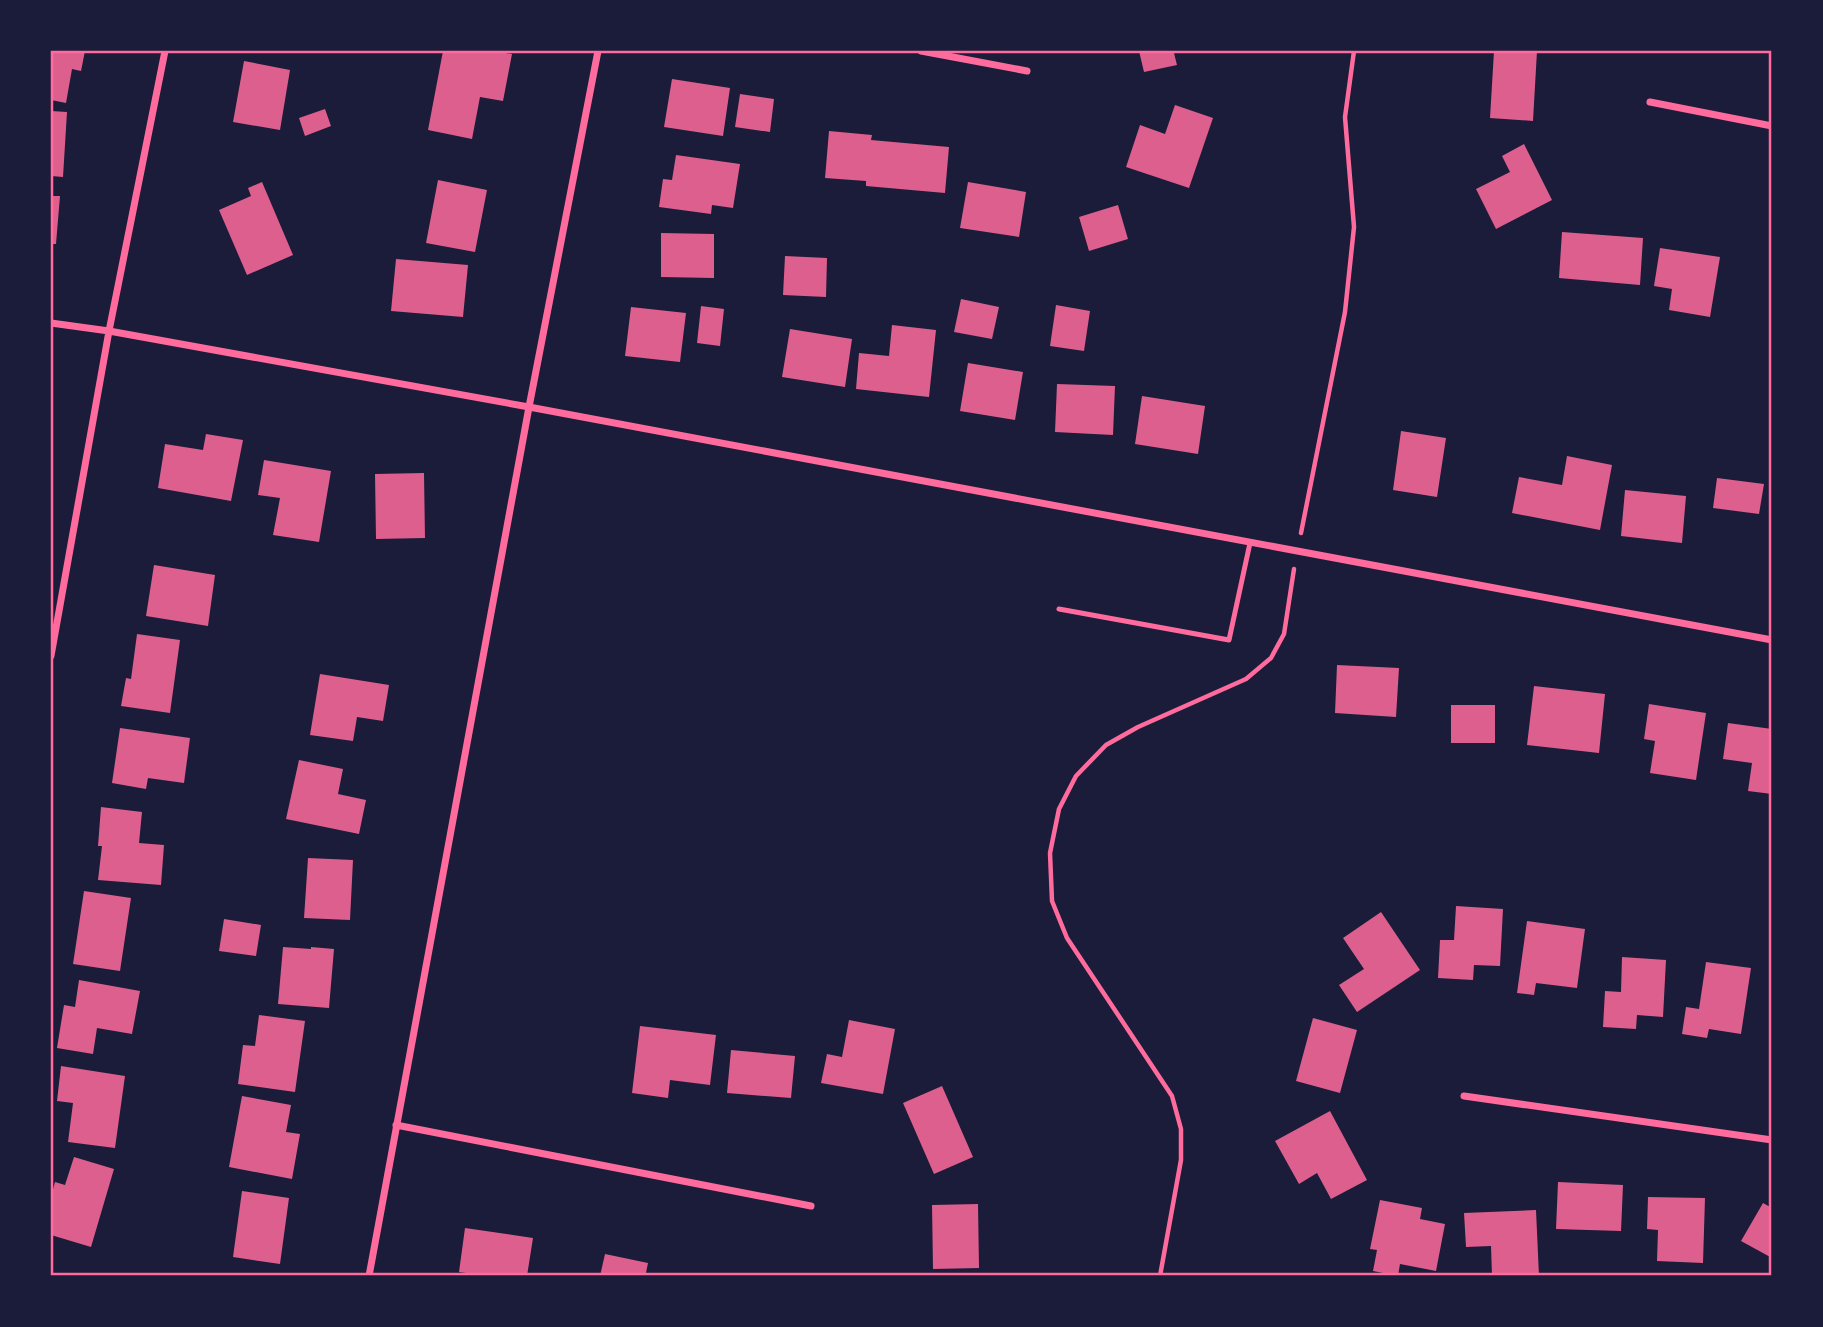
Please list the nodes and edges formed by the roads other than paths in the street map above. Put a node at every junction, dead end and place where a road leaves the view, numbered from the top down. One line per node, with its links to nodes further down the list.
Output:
1 (165, 51): 8 (street)
2 (598, 51): 9 (street)
3 (921, 51): 4 (street)
4 (1027, 71)
5 (1650, 102): 6 (street)
6 (1772, 126)
7 (51, 323): 8 (street)
8 (109, 331): 9 (street); 13 (street)
9 (529, 407): 10 (street); 15 (street)
10 (1250, 542): 11 (lane); 12 (street)
11 (1059, 609)
12 (1772, 640)
13 (51, 656)
14 (1464, 1096): 16 (street)
15 (396, 1125): 17 (street); 18 (street)
16 (1772, 1140)
17 (811, 1206)
18 (369, 1276)

